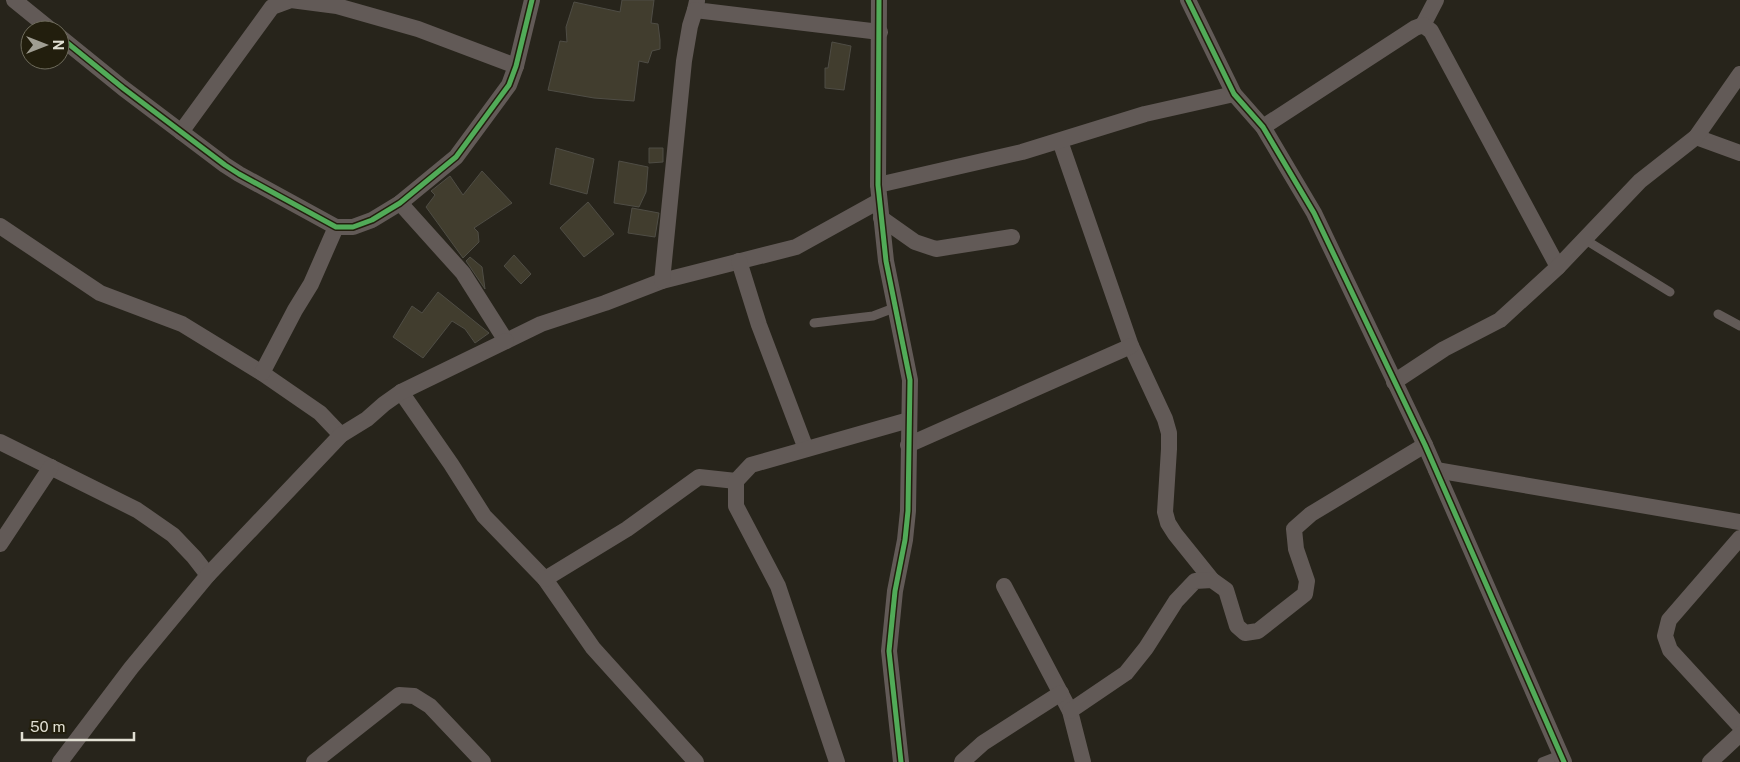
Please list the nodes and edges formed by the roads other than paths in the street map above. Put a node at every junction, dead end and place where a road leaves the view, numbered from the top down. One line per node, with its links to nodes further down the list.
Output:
1 (14, 0): 7 (street)
2 (532, 0): 11 (street)
3 (879, 0): 9 (street)
4 (1188, 0): 13 (street)
5 (1436, 0): 8 (street)
6 (696, 5): 9 (street); 28 (street)
7 (39, 20)
8 (1423, 25): 14 (street); 27 (street)
9 (880, 32): 19 (street)
10 (70, 45): 15 (street)
11 (516, 66): 15 (street); 20 (street)
12 (1740, 74): 16 (street)
13 (1234, 94): 14 (street); 17 (street)
14 (1263, 127): 37 (street)
15 (181, 132): 23 (street)
16 (1696, 137): 18 (street); 25 (street)
17 (1060, 141): 19 (street); 35 (street)
18 (1740, 153)
19 (878, 193): 21 (street); 26 (street)
20 (400, 203): 23 (street); 34 (street)
21 (881, 218): 24 (street); 30 (street)
22 (0, 226): 36 (street)
23 (336, 227): 36 (street)
24 (1012, 237)
25 (1584, 239): 27 (street); 29 (lane)
26 (739, 261): 28 (street); 44 (street)
27 (1558, 267): 37 (street)
28 (662, 281): 34 (street)
29 (1670, 292)
30 (894, 308): 32 (lane); 39 (street)
31 (1718, 314): 33 (lane)
32 (814, 323)
33 (1740, 326)
34 (506, 341): 38 (street)
35 (1131, 346): 42 (street); 53 (street)
36 (262, 373): 40 (street)
37 (1394, 382): 43 (street)
38 (401, 392): 40 (street); 52 (street)
39 (909, 420): 42 (street); 44 (street)
40 (341, 435): 51 (street)
41 (0, 442): 45 (street)
42 (908, 445): 65 (street)
43 (1425, 445): 46 (street); 53 (street)
44 (806, 449): 47 (street)
45 (50, 467): 50 (street); 51 (street)
46 (1436, 470): 48 (street); 59 (street)
47 (736, 481): 52 (street); 64 (street)
48 (1740, 522)
49 (1740, 538): 57 (street)
50 (0, 544)
51 (208, 575): 60 (street)
52 (545, 579): 63 (street)
53 (1212, 580): 56 (street)
54 (1004, 586): 55 (street)
55 (1061, 693): 56 (street); 66 (street)
56 (1070, 711): 67 (street)
57 (1740, 726)
58 (1740, 734): 69 (street)
59 (1562, 758): 68 (lane)
60 (60, 762)
61 (314, 762): 62 (street)
62 (483, 762)
63 (696, 762)
64 (837, 762)
65 (901, 762)
66 (962, 762)
67 (1083, 762)
68 (1542, 762)
69 (1710, 762)

